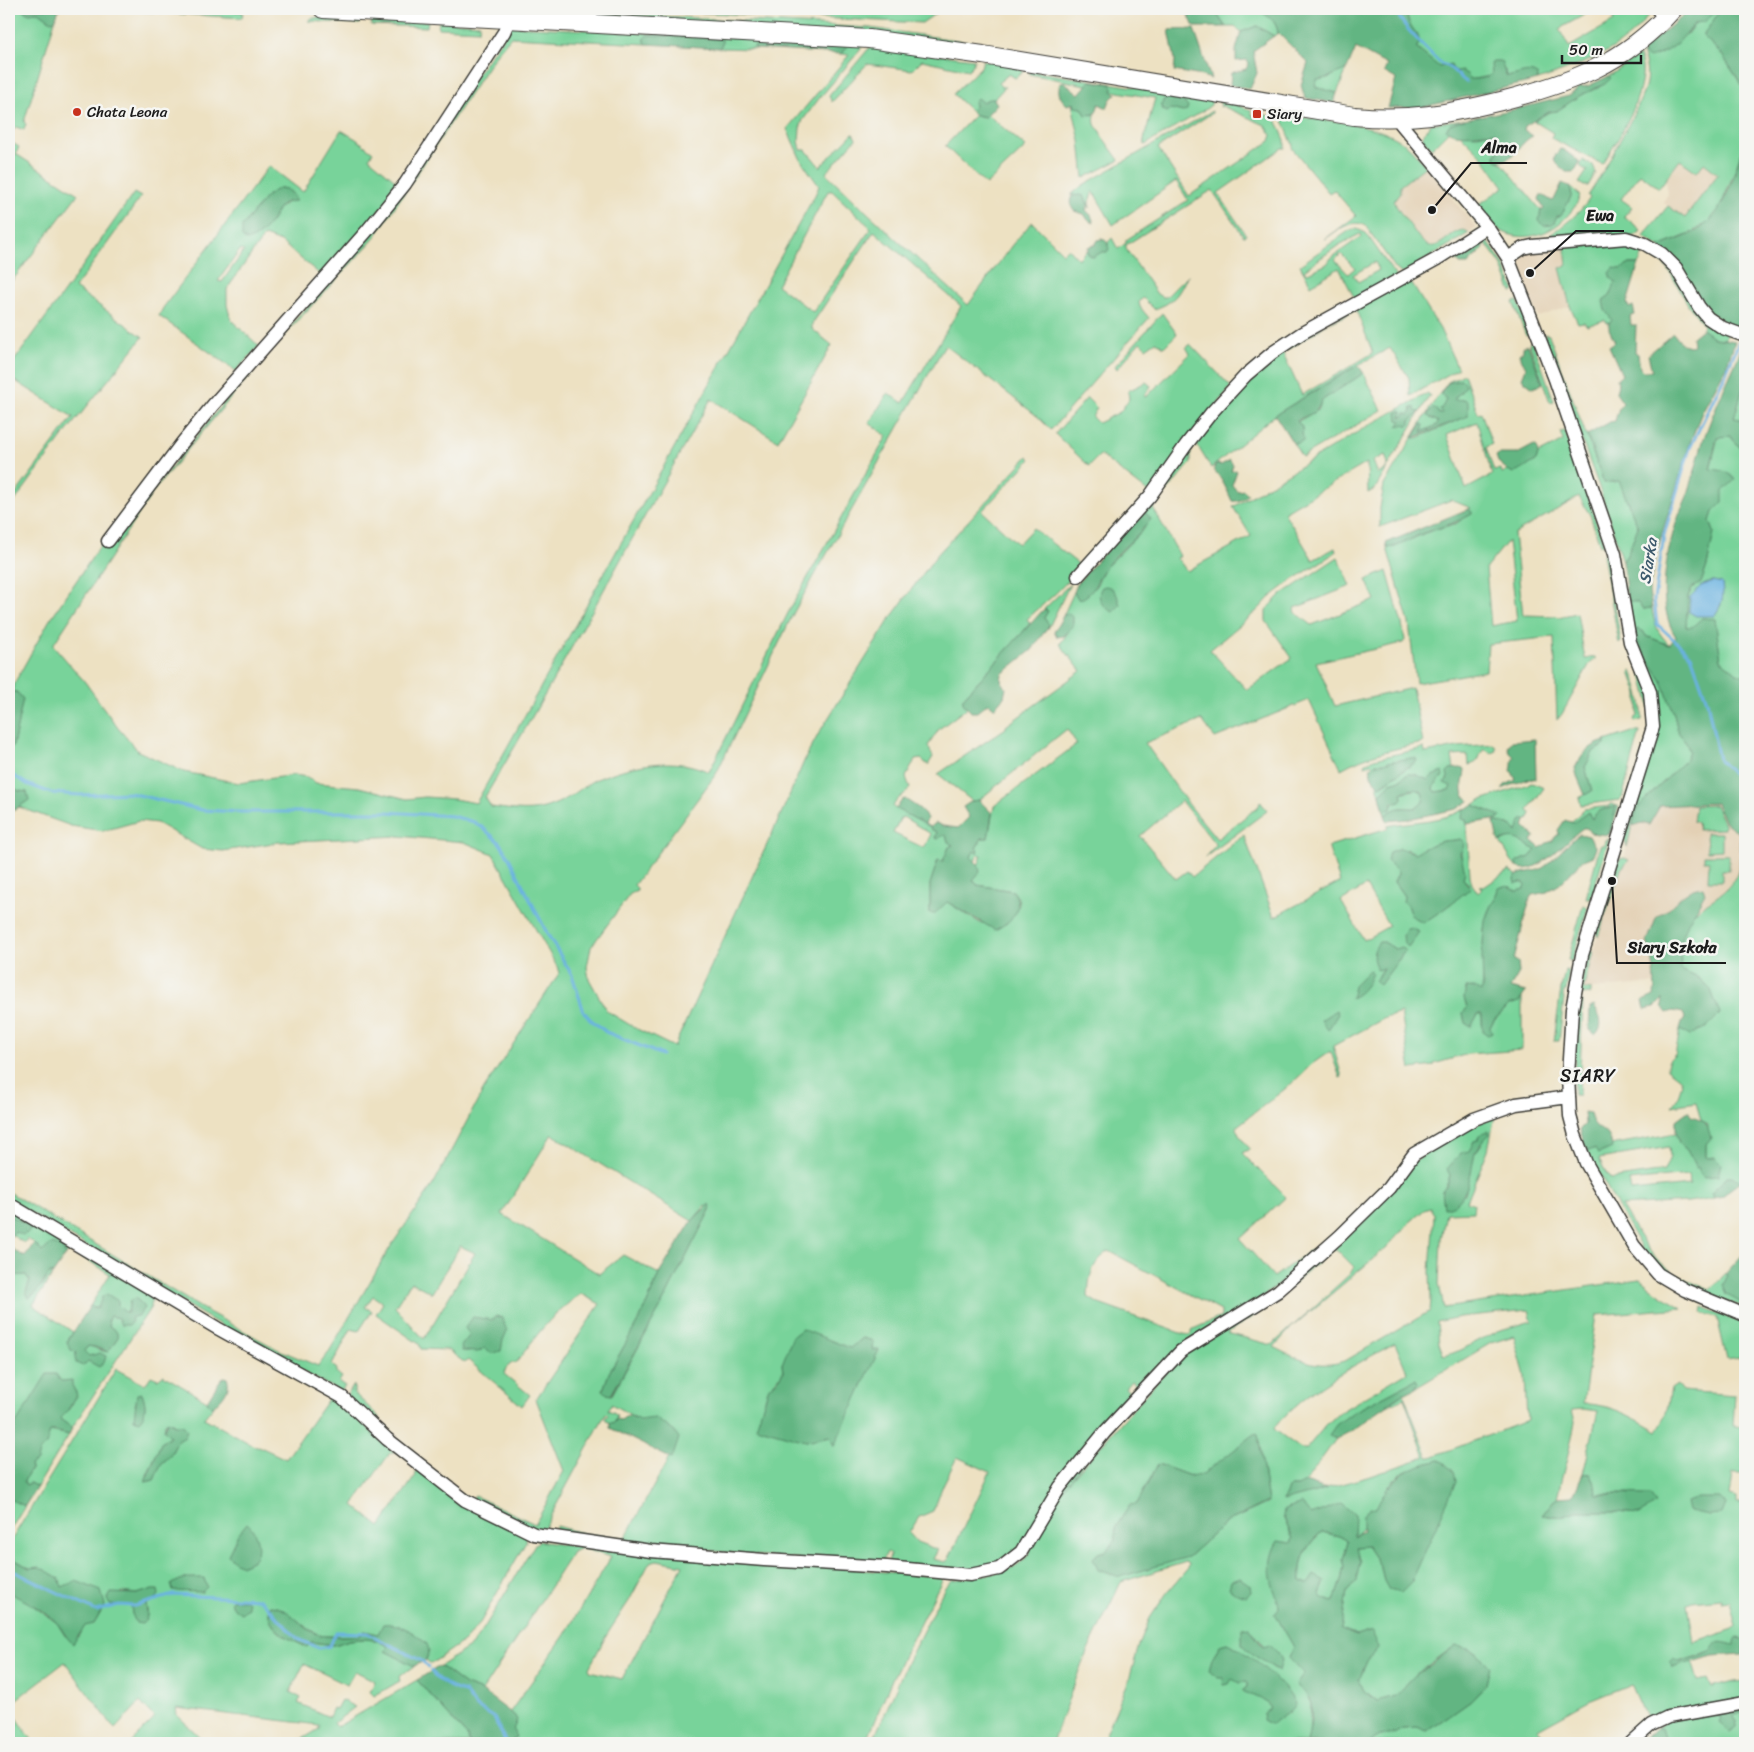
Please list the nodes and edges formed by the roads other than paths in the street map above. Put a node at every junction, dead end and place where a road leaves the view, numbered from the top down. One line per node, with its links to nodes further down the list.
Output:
1 (324, 9): 3 (main road)
2 (1665, 12): 4 (main road)
3 (510, 18): 4 (main road); 8 (street)
4 (1400, 119): 5 (street)
5 (1488, 227): 6 (street); 9 (street)
6 (1508, 258): 7 (street); 10 (street)
7 (1745, 336)
8 (108, 541)
9 (1078, 576)
10 (1569, 1097): 11 (street); 12 (street)
11 (9, 1204)
12 (1745, 1316)
13 (1745, 1703): 14 (street)
14 (1631, 1743)

